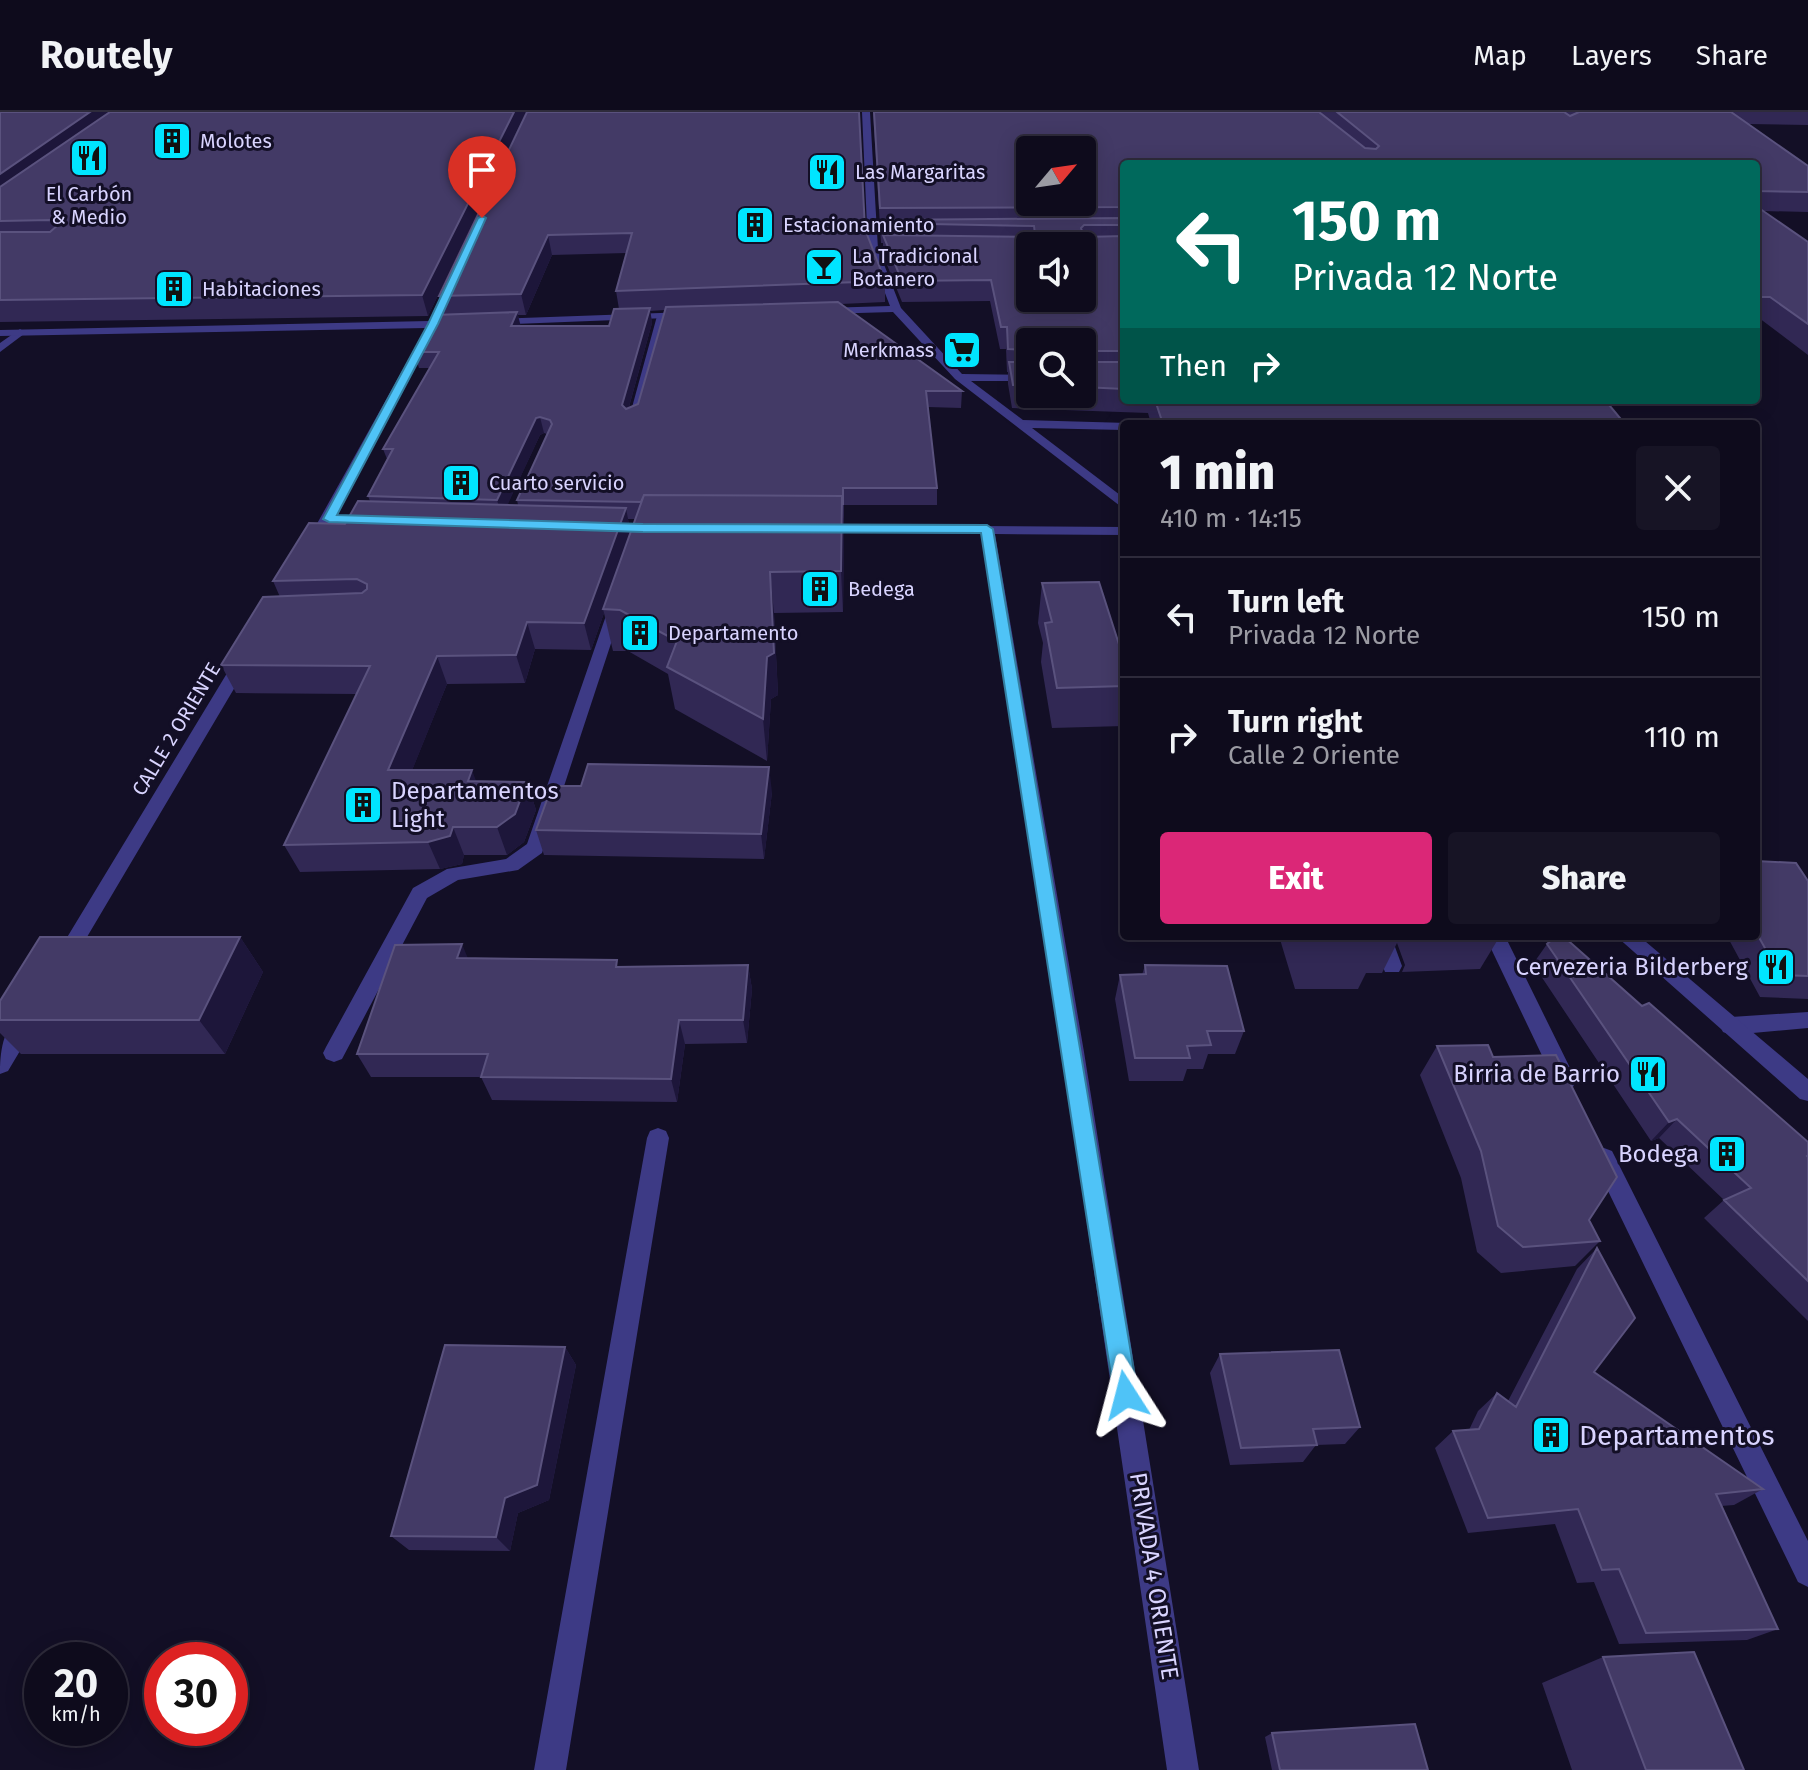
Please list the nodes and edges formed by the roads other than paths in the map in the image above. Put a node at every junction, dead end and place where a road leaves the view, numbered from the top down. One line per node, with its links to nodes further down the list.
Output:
1 (866, 112): 2 (street)
2 (873, 234): 3 (street); 4 (street)
3 (888, 234)
4 (873, 249): 5 (street); 7 (street)
5 (886, 249)
6 (459, 267): 13 (street)
7 (896, 309): 8 (street); 17 (street)
8 (818, 311)
9 (709, 315): 10 (street)
10 (662, 316): 11 (street); 19 (street)
11 (479, 322)
12 (464, 323): 13 (street)
13 (433, 324): 14 (street); 26 (street)
14 (20, 332): 15 (street); 16 (street)
15 (0, 333)
16 (0, 349)
17 (959, 377): 18 (street); 20 (street)
18 (1016, 378)
19 (632, 419)
20 (1020, 424): 21 (street); 22 (street)
21 (1120, 426)
22 (1120, 502)
23 (800, 528): 24 (street)
24 (987, 529): 25 (street); 45 (street, PRIVADA 4 ORIENTE)
25 (1120, 531)
26 (299, 568)
27 (624, 586): 37 (street)
28 (253, 644): 33 (street, CALLE 2 ORIENTE)
29 (1382, 940): 32 (street)
30 (1497, 940): 40 (street)
31 (1631, 940): 36 (street)
32 (1392, 966)
33 (57, 970)
34 (33, 1010): 38 (street)
35 (1808, 1020): 36 (street)
36 (1731, 1026): 39 (street)
37 (334, 1053)
38 (0, 1065)
39 (1808, 1092)
40 (1578, 1106)
41 (1592, 1134): 43 (street)
42 (658, 1138): 44 (street)
43 (1808, 1572)
44 (550, 1770)
45 (1183, 1770)

